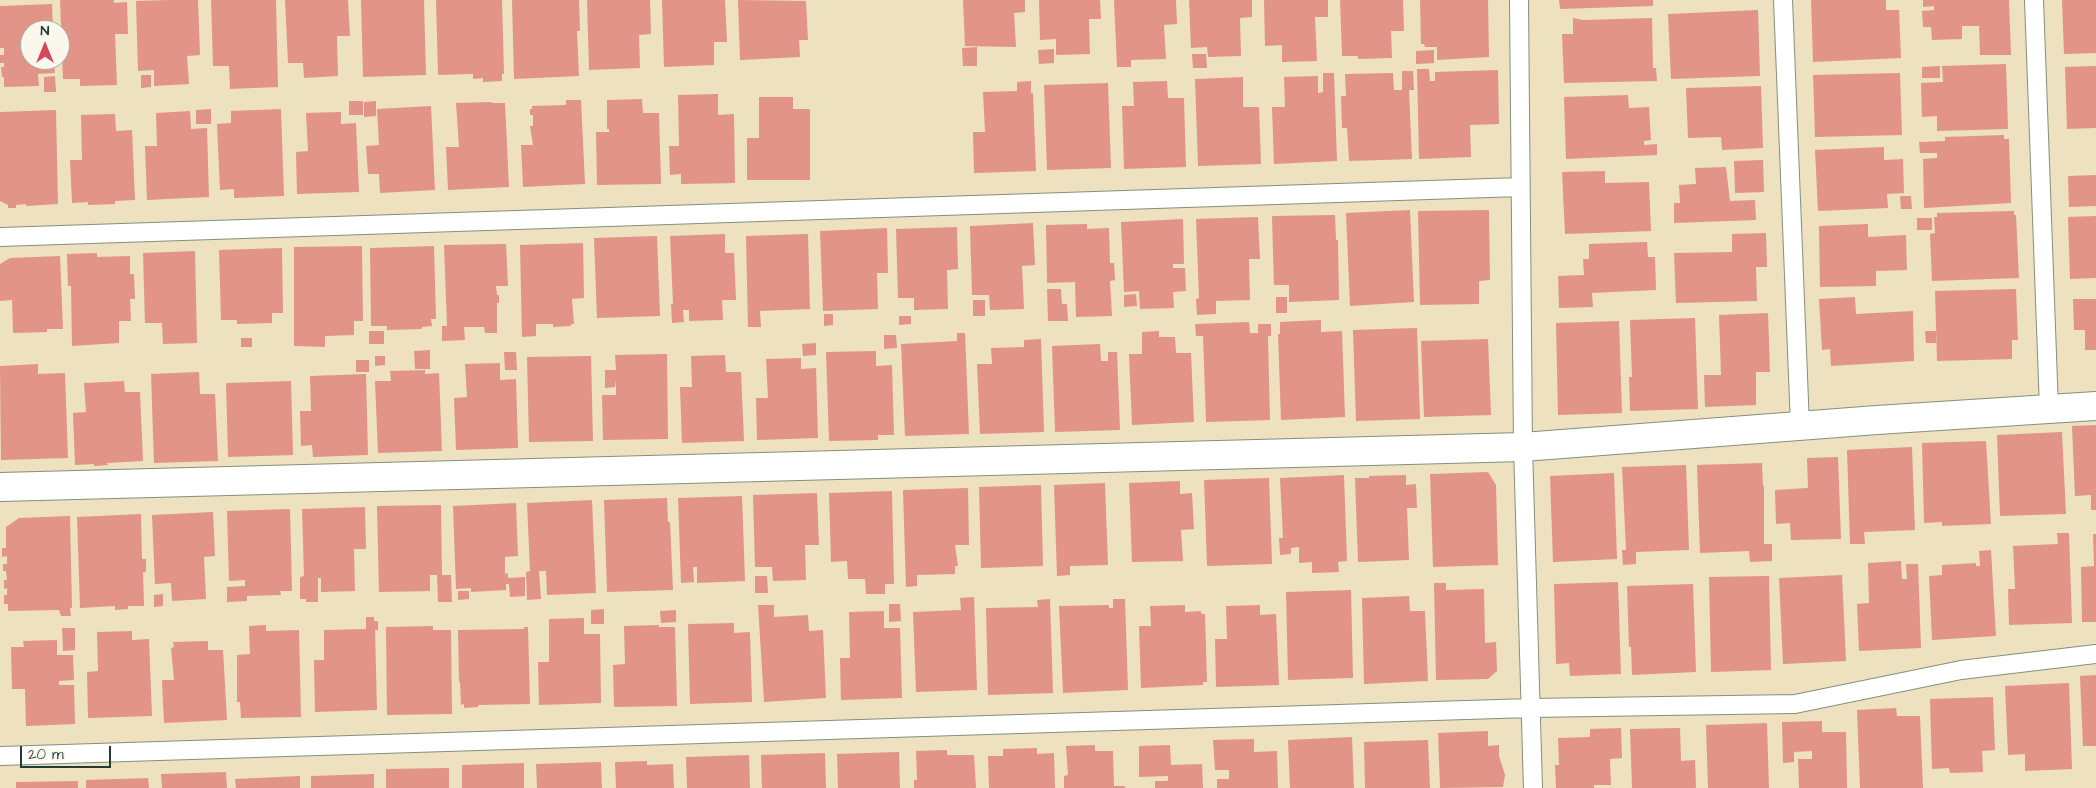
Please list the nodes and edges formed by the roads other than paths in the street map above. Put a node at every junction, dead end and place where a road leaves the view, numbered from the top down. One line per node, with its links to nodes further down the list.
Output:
1 (1519, 0): 4 (lane)
2 (1783, 0): 8 (lane)
3 (2034, 0): 7 (lane)
4 (1520, 187): 5 (lane); 9 (lane)
5 (0, 237)
6 (2096, 406): 7 (street)
7 (2050, 409): 8 (street)
8 (1800, 426): 9 (street)
9 (1523, 447): 10 (street); 12 (lane)
10 (0, 487)
11 (2096, 654): 12 (lane)
12 (1530, 708): 13 (lane); 14 (lane)
13 (0, 756)
14 (1533, 788)

